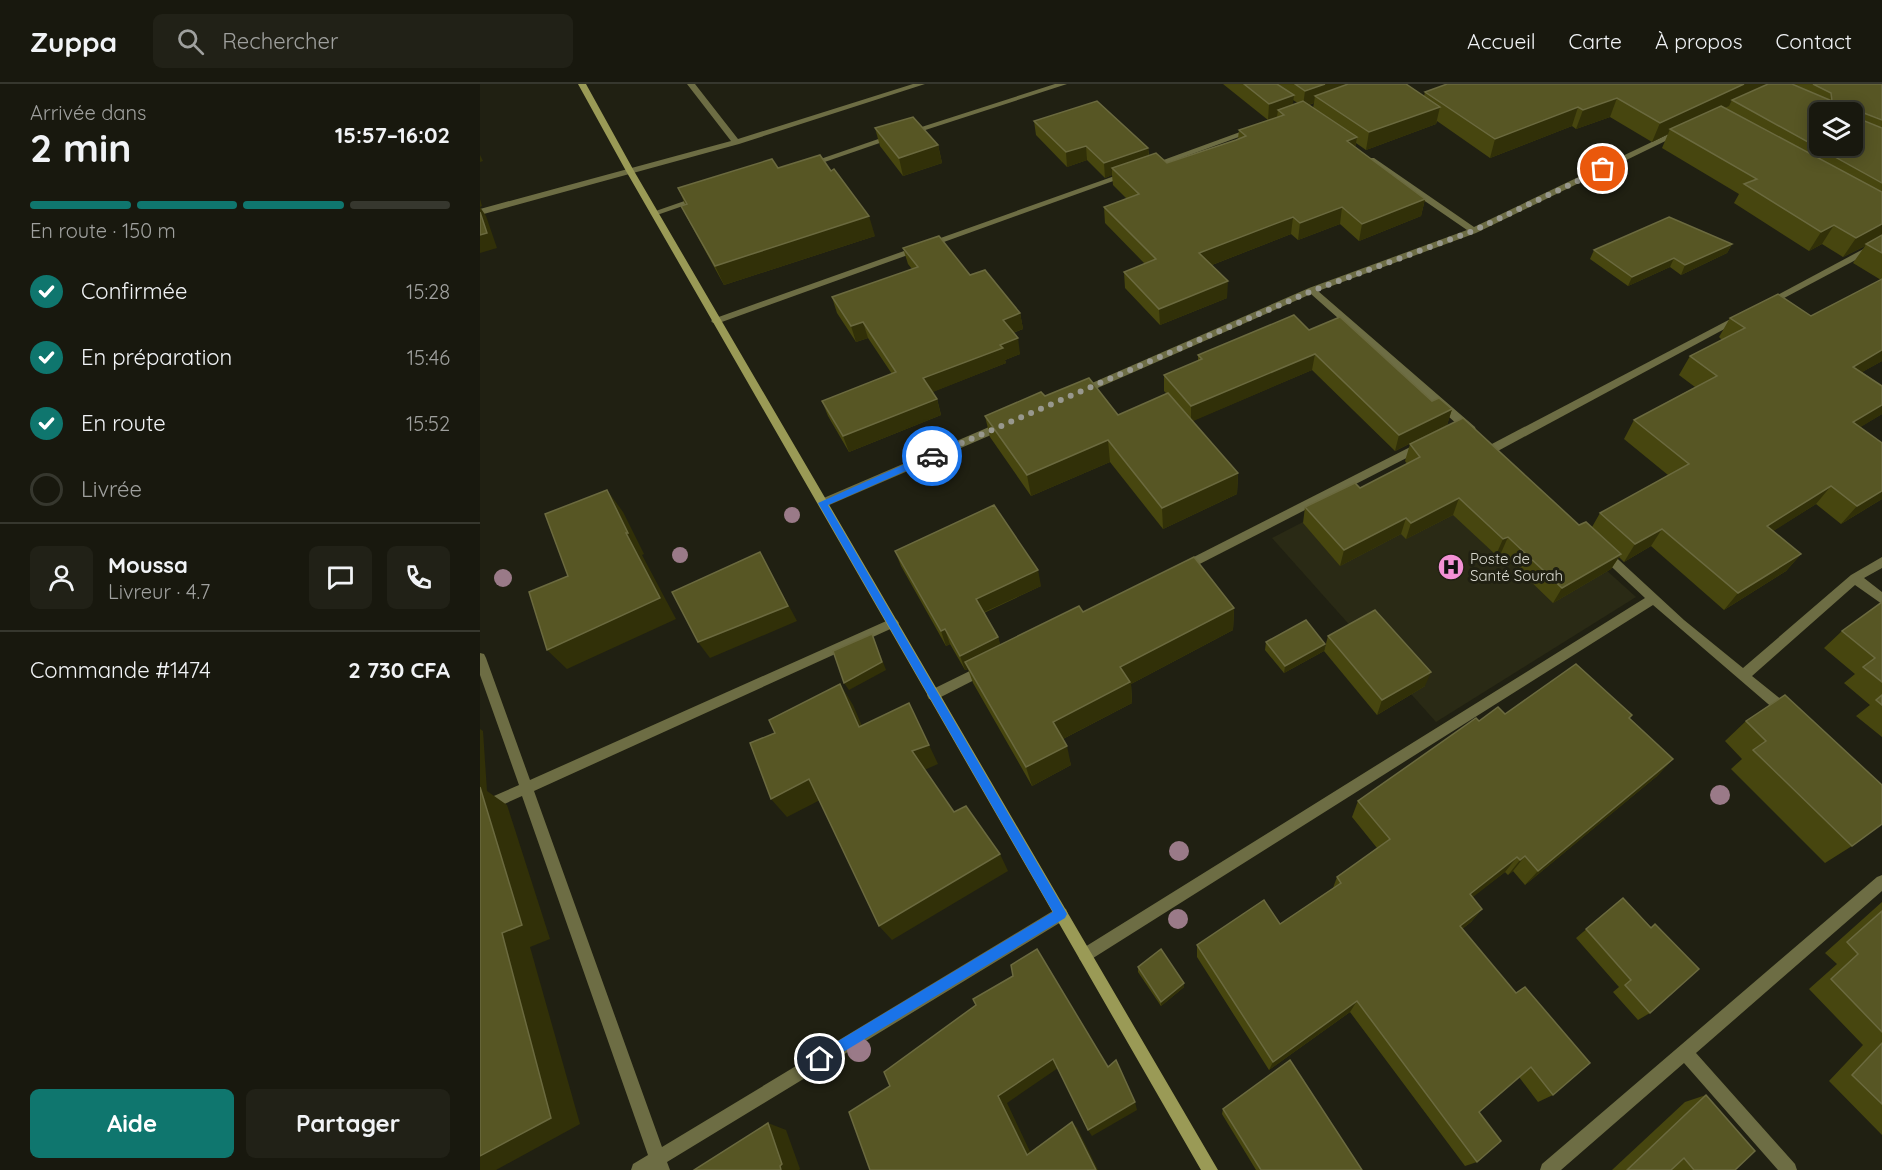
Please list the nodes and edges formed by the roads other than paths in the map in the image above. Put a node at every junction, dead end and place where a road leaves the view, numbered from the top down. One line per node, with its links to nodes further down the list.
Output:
1 (582, 84): 11 (street)
2 (691, 84): 7 (street)
3 (921, 84): 7 (street)
4 (1063, 84): 9 (street)
5 (1258, 128): 10 (street)
6 (1689, 128): 16 (street)
7 (736, 142): 11 (street)
8 (1360, 152): 16 (street)
9 (802, 166)
10 (1146, 168)
11 (630, 171): 14 (street); 15 (street)
12 (1134, 172): 21 (street)
13 (711, 195): 15 (street)
14 (480, 212)
15 (654, 213): 21 (street)
16 (1473, 231): 18 (street)
17 (1882, 242): 19 (street)
18 (1312, 291): 20 (street); 22 (street)
19 (1756, 309)
20 (1745, 315)
21 (716, 321): 25 (street)
22 (1073, 394)
23 (1008, 423): 25 (street)
24 (1432, 440): 28 (street)
25 (823, 503): 32 (street)
26 (1594, 543): 30 (street)
27 (1882, 562): 29 (street)
28 (1167, 575)
29 (1856, 578): 31 (street); 35 (street)
30 (1654, 598): 35 (street); 42 (street)
31 (1882, 599)
32 (893, 623): 36 (street); 38 (street)
33 (480, 658): 38 (street)
34 (997, 662): 36 (street)
35 (1744, 675): 37 (street)
36 (933, 695): 41 (street)
37 (1796, 720)
38 (526, 787): 39 (street); 44 (street)
39 (480, 809)
40 (1882, 882): 43 (street)
41 (1061, 914): 42 (street); 44 (street)
42 (1085, 955): 46 (street)
43 (1685, 1053): 47 (street); 48 (street)
44 (661, 1163): 45 (street)
45 (639, 1170)
46 (1210, 1170)
47 (1548, 1170)
48 (1789, 1170)

